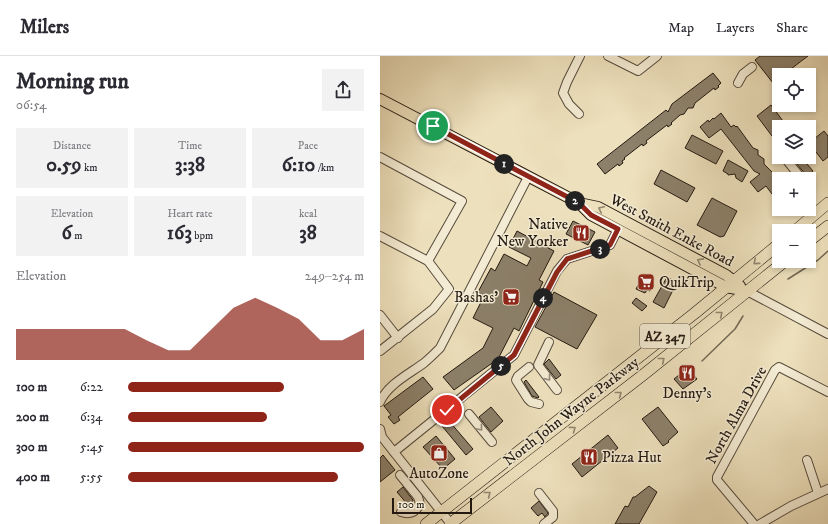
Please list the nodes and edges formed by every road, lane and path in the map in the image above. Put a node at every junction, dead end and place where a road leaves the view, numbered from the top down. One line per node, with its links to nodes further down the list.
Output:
1 (580, 56): 7 (street)
2 (608, 56): 3 (street)
3 (657, 56)
4 (752, 68): 5 (street)
5 (738, 83)
6 (380, 99): 11 (main road, West Smith Enke Road)
7 (579, 114)
8 (380, 157): 21 (street)
9 (790, 164): 10 (street)
10 (796, 172)
11 (528, 177): 12 (main road, West Smith Enke Road); 33 (street)
12 (579, 203): 16 (main road, West Smith Enke Road); 19 (main road, West Smith Enke Road, one-way to 12)
13 (828, 204): 14 (highway)
14 (804, 224)
15 (828, 226): 17 (highway)
16 (618, 229): 19 (main road); 23 (main road, West Smith Enke Road); 39 (street)
17 (816, 235)
18 (380, 236): 21 (street)
19 (660, 240): 23 (main road, West Smith Enke Road, one-way to 19)
20 (772, 250): 23 (highway, AZ 347, one-way to 23)
21 (428, 262): 27 (street)
22 (776, 268): 24 (highway, North John Wayne Parkway / AZ 347)
23 (730, 284): 24 (main road, West Smith Enke Road); 37 (highway, AZ 347)
24 (747, 291): 26 (street, West Smith Enke Road); 41 (highway, North John Wayne Parkway / AZ 347, one-way to 24)
25 (380, 315): 27 (street)
26 (828, 334)
27 (398, 338): 29 (street)
28 (549, 342): 31 (street, one-way to 31)
29 (380, 352)
30 (529, 366): 34 (street)
31 (557, 390)
32 (828, 392): 51 (street, North Alma Drive)
33 (380, 402)
34 (539, 404)
35 (469, 414): 38 (street, one-way to 38)
36 (380, 429): 39 (street, North John Wayne Parkway)
37 (543, 432): 41 (highway); 47 (highway, AZ 347)
38 (492, 442)
39 (394, 452): 47 (street, North John Wayne Parkway)
40 (807, 460): 45 (street)
41 (525, 466): 49 (highway, North John Wayne Parkway / AZ 347, one-way to 41)
42 (400, 475): 46 (street)
43 (828, 489): 45 (street)
44 (539, 493): 50 (street)
45 (818, 493): 52 (street)
46 (402, 512)
47 (441, 512): 48 (highway, AZ 347); 49 (street, North John Wayne Parkway / AZ 347)
48 (426, 524)
49 (450, 524)
50 (544, 524)
51 (754, 524)
52 (760, 524)

